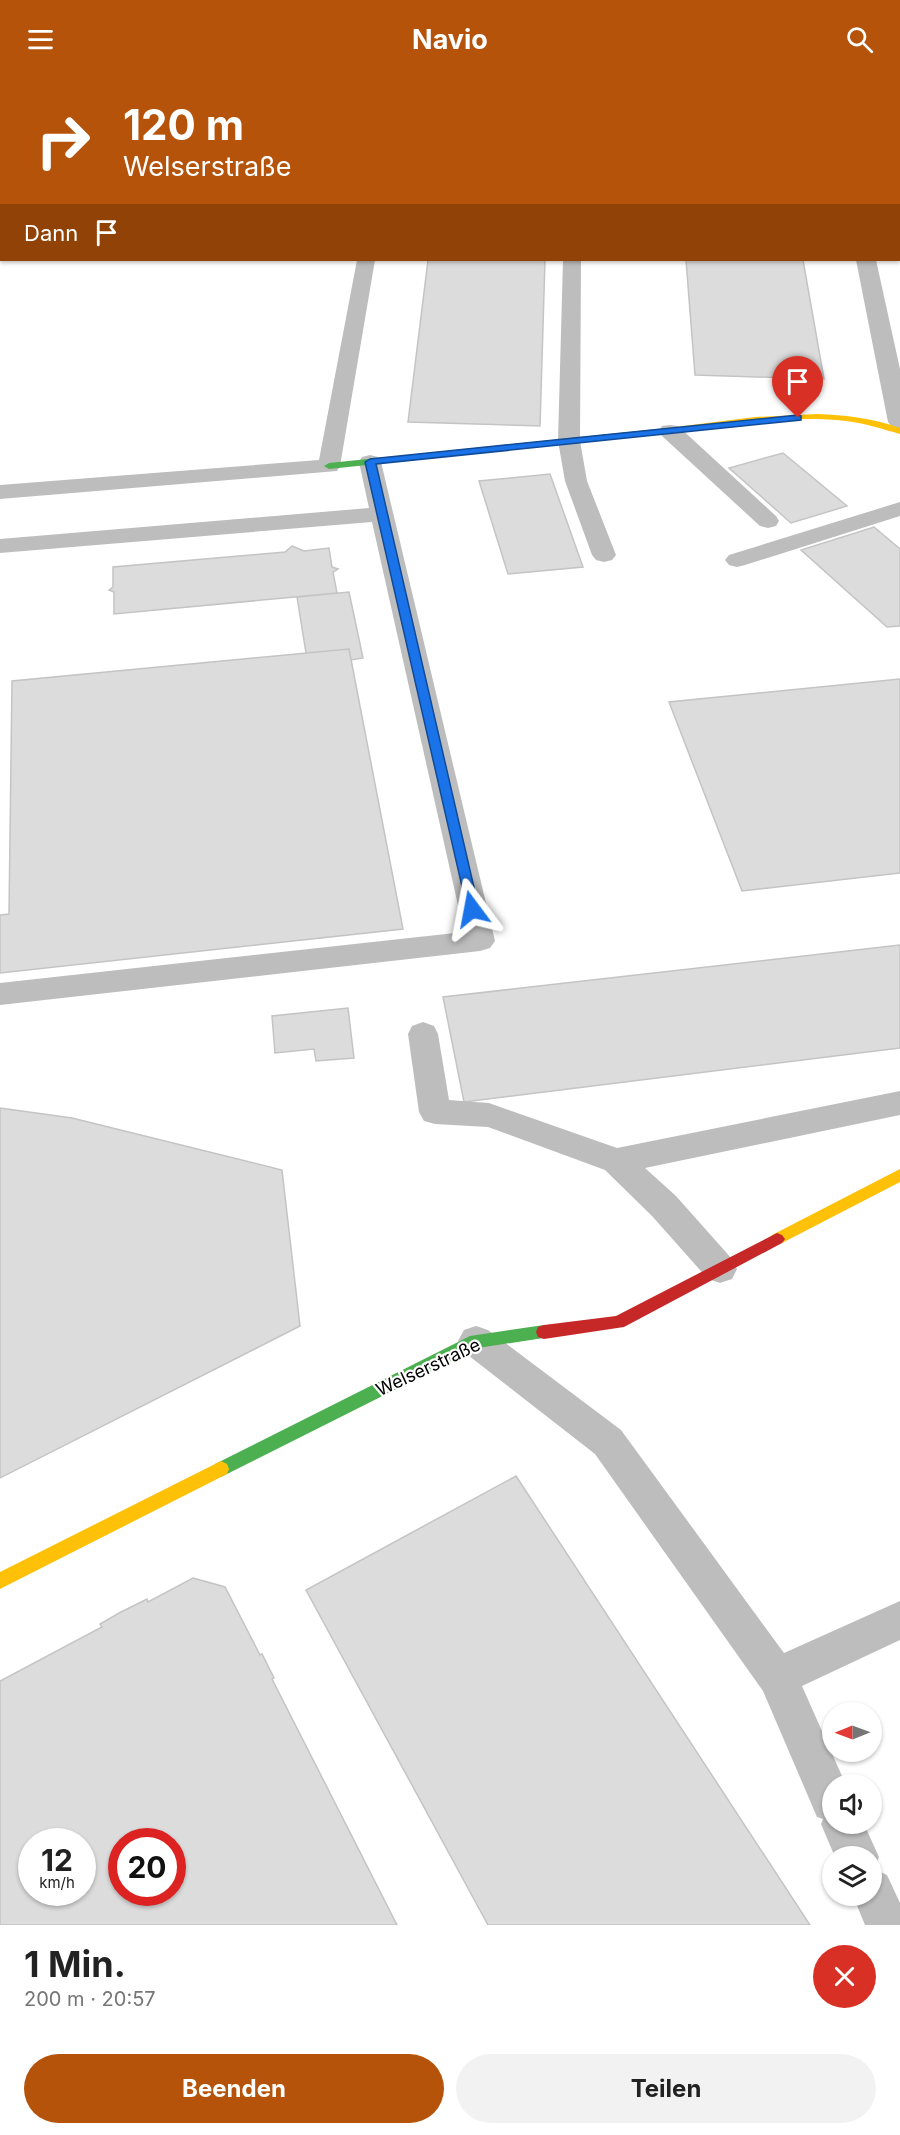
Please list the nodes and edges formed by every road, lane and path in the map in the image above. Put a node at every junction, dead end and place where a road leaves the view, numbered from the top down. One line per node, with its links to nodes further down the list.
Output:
1 (366, 261): 10 (lane)
2 (572, 261): 8 (lane)
3 (866, 261): 4 (street)
4 (895, 375): 5 (street)
5 (900, 422)
6 (670, 431): 7 (main road); 8 (main road); 14 (lane)
7 (900, 431)
8 (568, 441): 9 (main road); 16 (lane)
9 (370, 462): 10 (main road); 13 (lane)
10 (329, 466): 11 (lane)
11 (0, 492)
12 (900, 509): 17 (lane)
13 (382, 514): 15 (lane); 18 (lane)
14 (768, 521)
15 (0, 546)
16 (604, 555)
17 (737, 561)
18 (0, 994)
19 (423, 1034): 21 (lane)
20 (900, 1103): 21 (lane)
21 (616, 1161): 23 (lane)
22 (900, 1176): 23 (main road, Welserstraße)
23 (720, 1269): 24 (main road, Welserstraße)
24 (476, 1341): 25 (main road, Welserstraße); 27 (lane)
25 (0, 1581)
26 (900, 1620): 27 (lane)
27 (777, 1677): 28 (lane)
28 (822, 1779)
29 (879, 1906): 30 (lane)
30 (887, 1925)

